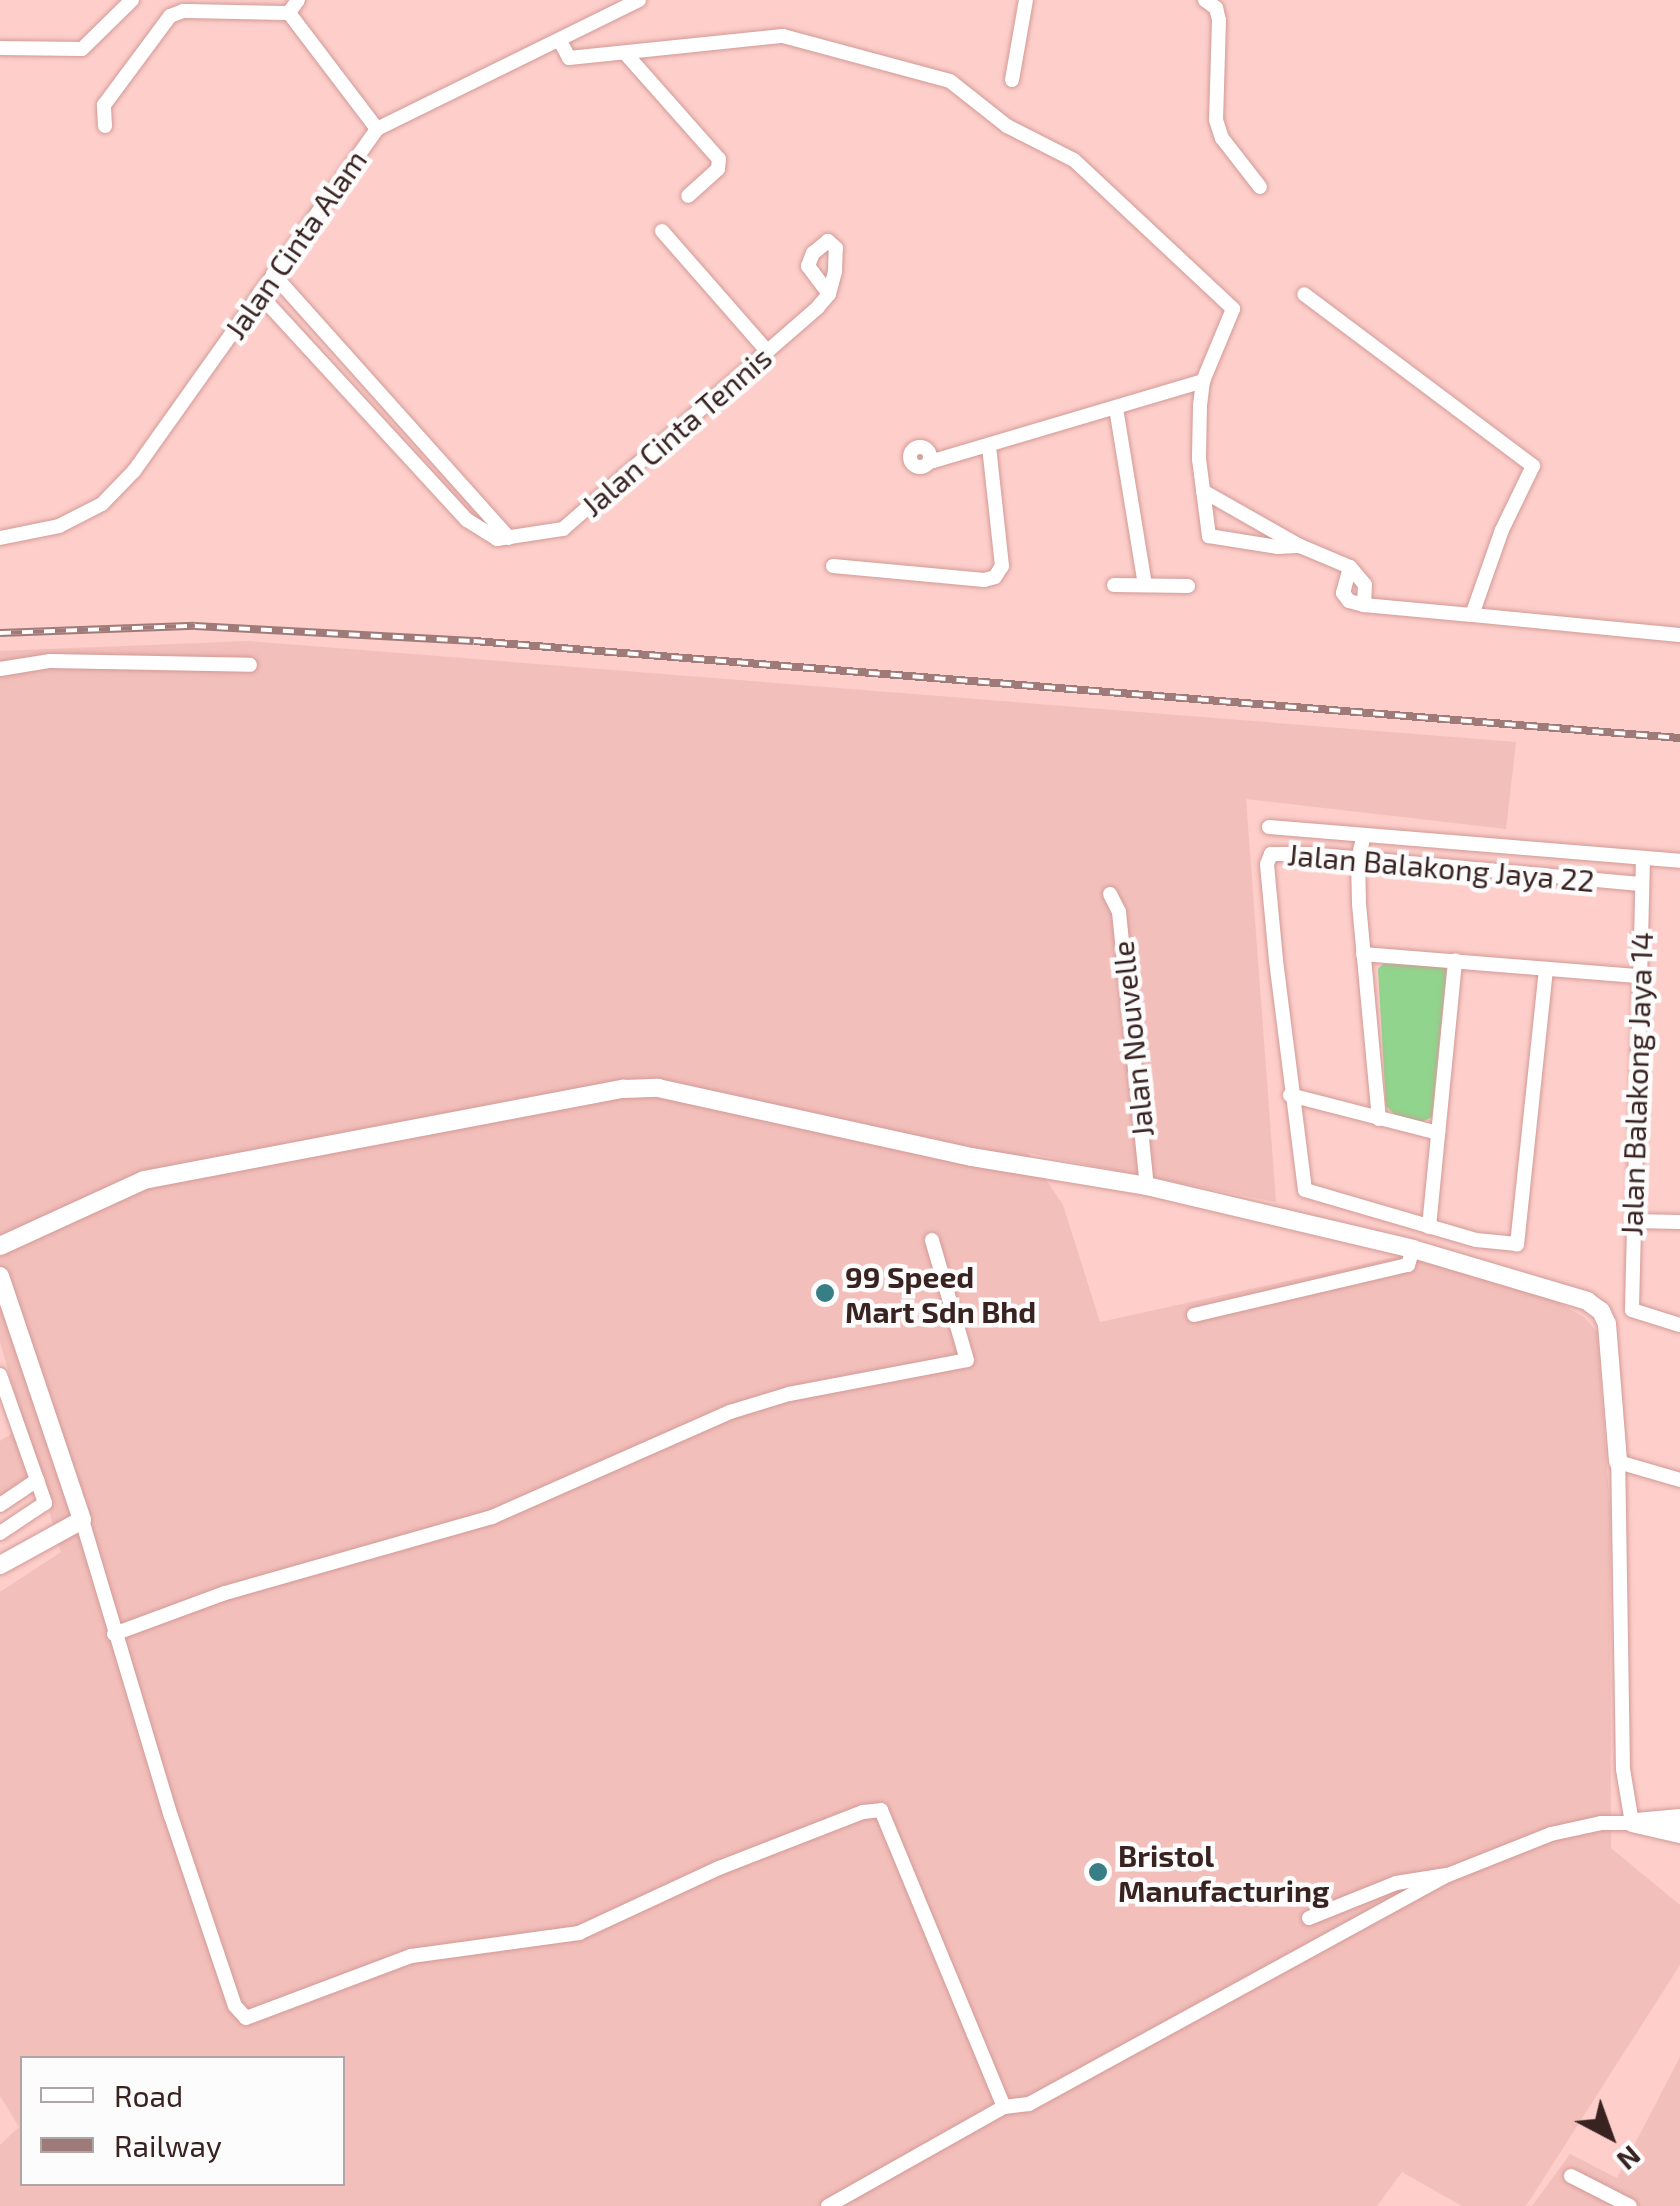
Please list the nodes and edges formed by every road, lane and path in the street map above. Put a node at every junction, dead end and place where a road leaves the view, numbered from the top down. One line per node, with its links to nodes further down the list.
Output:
1 (132, 0): 9 (street)
2 (298, 0): 7 (street)
3 (639, 0): 6 (street, Jalan Cinta Alam)
4 (1026, 0): 11 (street)
5 (1205, 0): 14 (street)
6 (619, 5): 8 (street, Jalan Cinta Alam)
7 (289, 13): 12 (street); 13 (street)
8 (560, 41): 10 (street); 13 (street, Jalan Cinta Alam)
9 (0, 48)
10 (626, 54): 15 (street); 22 (street)
11 (1012, 80)
12 (106, 126)
13 (377, 129): 17 (street, Jalan Cinta Alam)
14 (1260, 187)
15 (688, 196)
16 (662, 232): 21 (street)
17 (273, 274): 18 (street, Jalan Cinta Alam); 27 (street)
18 (259, 294): 28 (street); 29 (street, Jalan Cinta Alam)
19 (829, 294): 21 (street, Jalan Cinta Tennis)
20 (1304, 294): 38 (street)
21 (766, 352): 30 (street, Jalan Cinta Tennis)
22 (1203, 381): 23 (street); 26 (street)
23 (1116, 408): 24 (street); 35 (street)
24 (989, 447): 25 (street); 32 (street)
25 (930, 462)
26 (1203, 491): 31 (street); 31 (street)
27 (480, 506): 28 (street); 30 (street)
28 (467, 520): 30 (street)
29 (0, 538)
30 (509, 538)
31 (1300, 546): 33 (street)
32 (832, 566)
33 (1350, 567): 37 (street); 37 (street)
34 (1114, 585): 35 (street)
35 (1145, 586): 36 (street)
36 (1188, 586)
37 (1364, 605): 38 (street)
38 (1472, 615): 39 (street)
39 (1680, 636)
40 (250, 664): 41 (street)
41 (0, 669)
42 (1270, 827): 43 (street)
43 (1364, 835): 44 (street); 45 (street)
44 (1643, 858): 46 (street); 47 (street, Jalan Balakong Jaya 14)
45 (1358, 859): 47 (street, Jalan Balakong Jaya 22); 49 (street); 53 (street, Jalan Balakong Jaya 22)
46 (1680, 861)
47 (1642, 884): 52 (street, Jalan Balakong Jaya 14)
48 (1110, 894): 56 (street, Jalan Nouvelle)
49 (1363, 954): 50 (street); 54 (street)
50 (1456, 960): 51 (street); 55 (street)
51 (1546, 969): 52 (street); 59 (street)
52 (1639, 976): 57 (street, Jalan Balakong Jaya 14)
53 (1290, 1095): 54 (street); 59 (street, Jalan Balakong Jaya 22)
54 (1379, 1119): 55 (street)
55 (1438, 1134): 59 (street)
56 (1147, 1186): 61 (street); 62 (street)
57 (1633, 1222): 58 (street); 65 (street, Jalan Balakong Jaya 14)
58 (1680, 1222)
59 (1429, 1227)
60 (932, 1240): 74 (street)
61 (0, 1246)
62 (1413, 1249): 64 (street); 67 (street)
63 (0, 1276): 71 (street)
64 (1194, 1315)
65 (1680, 1325)
66 (0, 1378): 68 (street)
67 (1618, 1462): 69 (street); 76 (street)
68 (37, 1480): 70 (street); 72 (street)
69 (1680, 1480)
70 (0, 1505)
71 (82, 1520): 73 (street); 74 (street)
72 (0, 1532)
73 (0, 1565)
74 (114, 1634): 80 (street)
75 (1680, 1818): 76 (street)
76 (1632, 1823): 77 (street); 78 (street)
77 (1680, 1834)
78 (1448, 1875): 79 (street); 80 (street)
79 (1309, 1918)
80 (1004, 2106): 82 (street)
81 (1571, 2176): 83 (street)
82 (828, 2206)
83 (1630, 2206)

